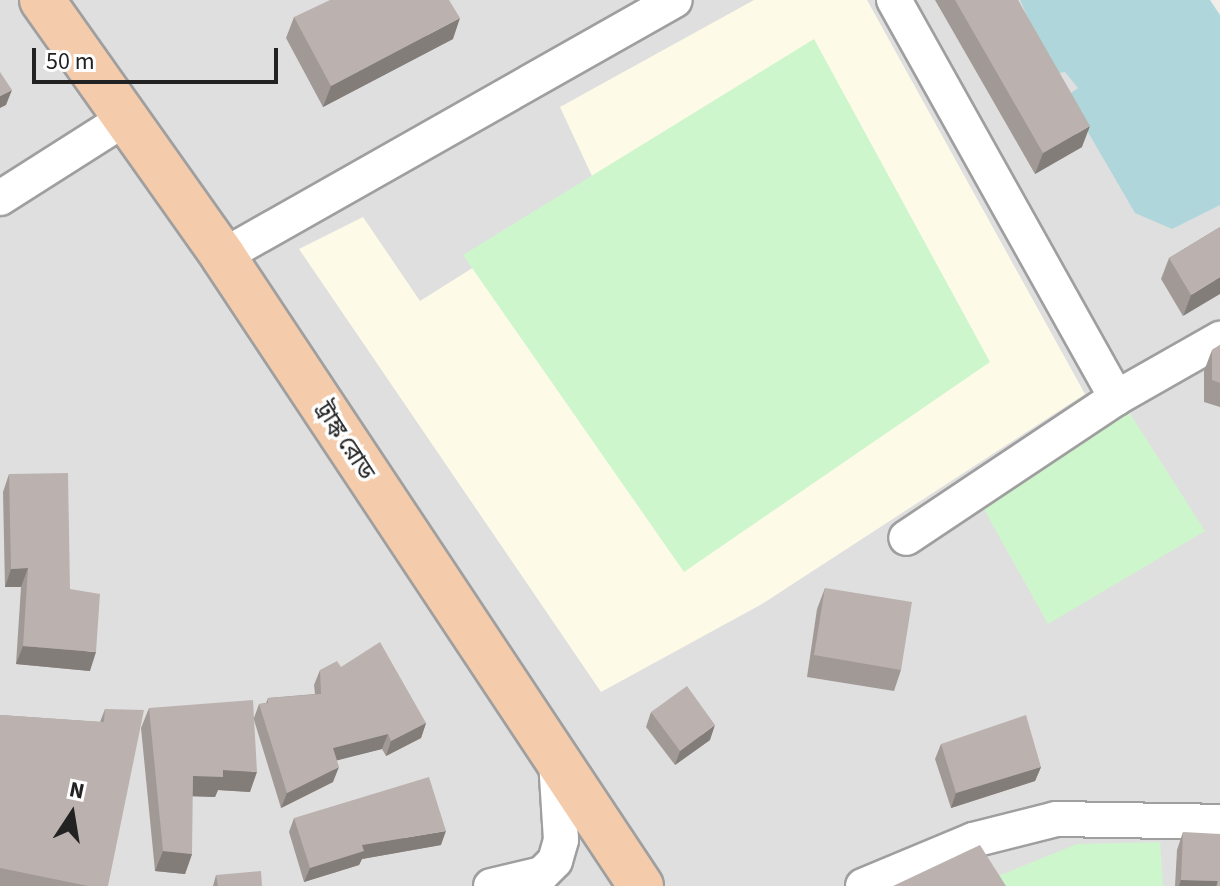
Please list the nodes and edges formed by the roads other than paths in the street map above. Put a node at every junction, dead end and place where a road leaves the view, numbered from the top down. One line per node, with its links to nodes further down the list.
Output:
1 (42, 0): 4 (main road, ট্রাঙ্ক রোড)
2 (675, 0): 6 (street)
3 (894, 0): 8 (street)
4 (123, 120): 5 (street); 6 (main road, ট্রাঙ্ক রোড)
5 (0, 198)
6 (223, 256): 10 (main road, ট্রাঙ্ক রোড)
7 (1220, 339): 8 (street)
8 (1116, 398): 9 (street)
9 (906, 538)
10 (556, 761): 12 (street); 13 (main road, ট্রাঙ্ক রোড)
11 (1220, 822): 14 (street)
12 (491, 886)
13 (641, 886)
14 (863, 886)

